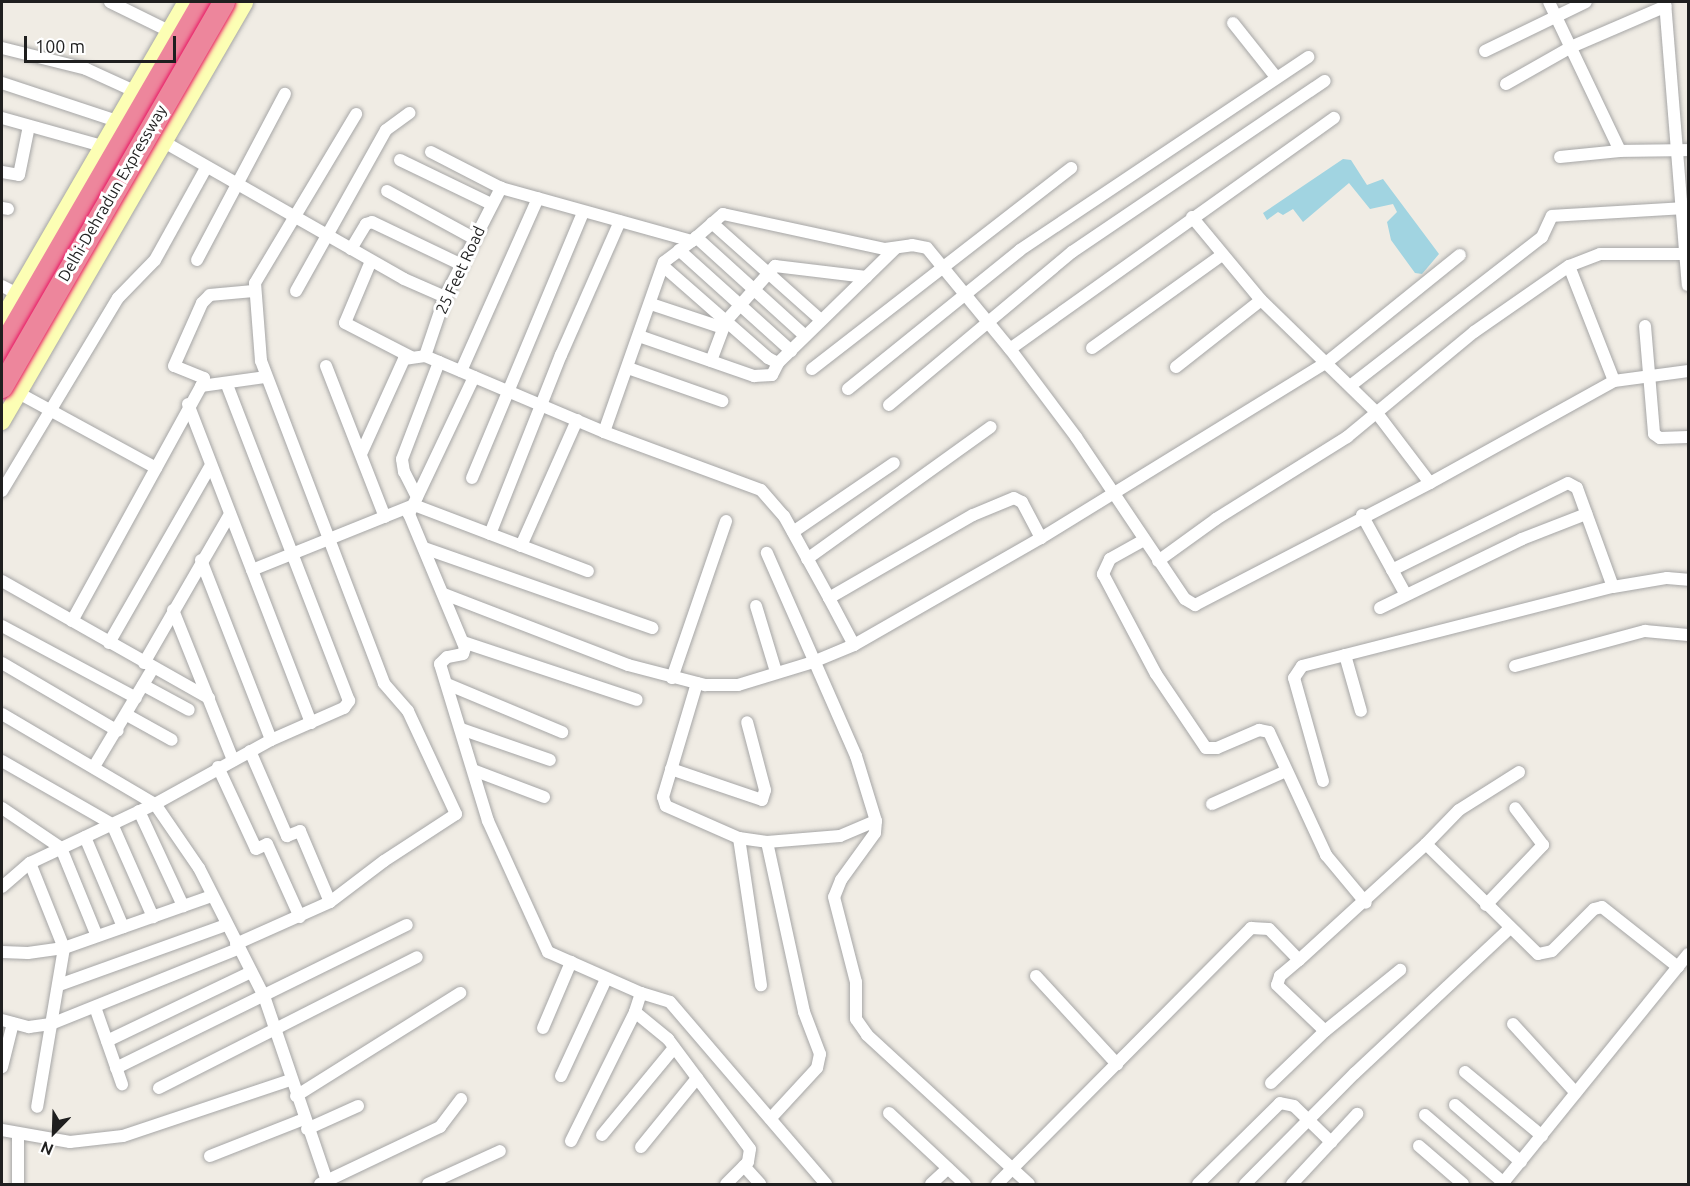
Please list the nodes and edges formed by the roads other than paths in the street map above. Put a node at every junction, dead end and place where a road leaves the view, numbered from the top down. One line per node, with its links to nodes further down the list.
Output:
1 (110, 2): 11 (street)
2 (186, 2): 11 (street)
3 (203, 2): 86 (highway, Delhi-Dehradun Expressway)
4 (224, 2): 107 (highway, Delhi-Dehradun Expressway, bridge)
5 (245, 2): 28 (street)
6 (1549, 2): 9 (street)
7 (1586, 2): 9 (street)
8 (1666, 4): 13 (street); 30 (street)
9 (1557, 15): 13 (street); 14 (street)
10 (1233, 23): 16 (street)
11 (169, 31): 20 (street)
12 (2, 48): 20 (street)
13 (1571, 48): 19 (street); 32 (street)
14 (1485, 51)
15 (1308, 57): 16 (street)
16 (1276, 77): 72 (street)
17 (1325, 81): 79 (street)
18 (2, 83): 26 (street)
19 (1506, 84)
20 (134, 91): 26 (street)
21 (285, 94): 39 (street)
22 (409, 113): 50 (street)
23 (356, 114): 47 (street)
24 (2, 118): 27 (street)
25 (1334, 118): 46 (street)
26 (117, 121): 29 (street)
27 (29, 126): 29 (street); 38 (street)
28 (164, 142): 36 (street); 107 (street)
29 (102, 146): 68 (street)
30 (1675, 150): 31 (street); 32 (street); 44 (street)
31 (1689, 150)
32 (1620, 151): 34 (street)
33 (431, 152): 40 (street)
34 (1560, 157)
35 (400, 160): 43 (street)
36 (206, 168): 39 (street); 114 (street)
37 (1071, 168): 64 (street)
38 (2, 172)
39 (234, 185): 47 (street); 59 (street)
40 (501, 188): 42 (street); 43 (street, 25 Feet Road)
41 (387, 191): 51 (street)
42 (538, 198): 45 (street); 98 (street)
43 (490, 204): 51 (street, 25 Feet Road)
44 (1684, 208): 56 (street); 106 (street)
45 (583, 212): 48 (street); 109 (street)
46 (1192, 217): 57 (street); 85 (street)
47 (295, 218): 50 (street); 70 (street)
48 (620, 221): 52 (street); 112 (street)
49 (712, 224): 52 (street); 54 (street); 65 (street)
50 (327, 236): 53 (street); 71 (street)
51 (476, 238): 61 (street, 25 Feet Road)
52 (694, 239): 55 (street); 69 (street)
53 (351, 249): 60 (street); 61 (street)
54 (895, 249): 64 (street); 66 (street)
55 (680, 250): 62 (street); 76 (street)
56 (1685, 254): 63 (street); 67 (street)
57 (1222, 255): 74 (street); 84 (street)
58 (1460, 255): 93 (street)
59 (197, 260)
60 (371, 261): 73 (street); 89 (street)
61 (462, 265): 73 (street, 25 Feet Road)
62 (663, 266): 75 (street); 80 (street)
63 (1569, 266): 103 (street); 115 (street)
64 (944, 267): 72 (street); 97 (street)
65 (767, 274): 66 (street); 69 (street); 78 (street)
66 (866, 277): 78 (street)
67 (1689, 285)
68 (9, 290): 77 (street)
69 (755, 290): 76 (street); 83 (street)
70 (253, 291): 101 (street); 105 (street)
71 (296, 291)
72 (967, 294): 79 (street); 108 (street)
73 (445, 297): 88 (street, 25 Feet Road)
74 (1260, 300): 93 (street); 95 (street)
75 (651, 304): 80 (street); 82 (street)
76 (740, 305): 80 (street); 87 (street)
77 (2, 319)
78 (821, 320): 83 (street)
79 (987, 321): 85 (street); 113 (street)
80 (724, 325): 90 (street); 92 (street)
81 (1645, 326): 100 (street)
82 (639, 336): 90 (street); 96 (street)
83 (805, 336): 87 (street)
84 (1092, 348)
85 (1010, 349): 128 (street)
86 (2, 350)
87 (791, 351): 92 (street)
88 (425, 356): 89 (street); 91 (street)
89 (411, 357): 121 (street)
90 (711, 361): 92 (street)
91 (439, 362): 98 (street); 129 (street)
92 (778, 363)
93 (1326, 363): 106 (street); 128 (street)
94 (326, 366): 121 (street)
95 (1176, 367)
96 (628, 368): 110 (street); 119 (street)
97 (812, 369)
98 (461, 370): 102 (street)
99 (1689, 371): 100 (street)
100 (1649, 374): 103 (street); 120 (street)
101 (266, 377): 104 (street); 139 (street)
102 (474, 377): 109 (street); 129 (street)
103 (1614, 381): 126 (street)
104 (227, 385): 105 (street); 143 (street)
105 (201, 386): 111 (street)
106 (1350, 386): 115 (street)
107 (7, 388): 114 (street); 117 (street)
108 (848, 389)
109 (508, 393): 112 (street); 125 (street)
110 (722, 401)
111 (188, 404): 123 (street); 124 (street)
112 (544, 405): 116 (street); 136 (street)
113 (888, 405)
114 (50, 410): 124 (street); 127 (street)
115 (1376, 412): 126 (street); 146 (street)
116 (578, 420): 119 (street); 140 (street)
117 (2, 422)
118 (990, 427): 144 (street)
119 (604, 432): 135 (street)
120 (1689, 437)
121 (361, 454): 133 (street)
122 (894, 463): 135 (street)
123 (211, 465): 131 (street); 164 (street)
124 (156, 468): 159 (street)
125 (472, 478)
126 (1430, 483): 132 (street)
127 (2, 491)
128 (1113, 492): 137 (street); 138 (street)
129 (415, 501): 133 (street); 136 (street); 141 (street)
130 (1586, 513): 148 (street); 152 (street); 154 (street)
131 (230, 514): 145 (street); 147 (street)
132 (1362, 516): 146 (street); 148 (street)
133 (386, 517): 139 (street)
134 (726, 520): 172 (street)
135 (793, 532): 144 (street)
136 (490, 534): 140 (street)
137 (1041, 538): 155 (street); 165 (street)
138 (1144, 540): 146 (street); 198 (street)
139 (331, 541): 143 (street); 217 (street)
140 (521, 546): 149 (street)
141 (424, 548): 153 (street); 161 (street)
142 (766, 553): 167 (street)
143 (291, 554): 147 (street); 184 (street)
144 (807, 559): 155 (street)
145 (201, 560): 158 (street); 189 (street)
146 (1158, 561)
147 (252, 570): 184 (street)
148 (1392, 570): 154 (street)
149 (588, 571)
150 (1689, 580): 152 (street)
151 (2, 581): 159 (street)
152 (1613, 588): 166 (street)
153 (444, 594): 163 (street); 172 (street)
154 (1406, 595): 157 (street)
155 (829, 598): 165 (street)
156 (756, 606): 171 (street)
157 (1380, 608)
158 (173, 610): 169 (street); 177 (street)
159 (72, 621): 164 (street)
160 (2, 626): 176 (street)
161 (652, 628)
162 (1689, 634): 170 (street)
163 (463, 642): 174 (street); 178 (street)
164 (109, 643): 169 (street)
165 (854, 645): 167 (street)
166 (1344, 655): 180 (street); 200 (street)
167 (813, 662): 171 (street); 207 (street)
168 (2, 663): 186 (street)
169 (148, 665): 175 (street); 177 (street)
170 (1515, 666)
171 (776, 672): 173 (street)
172 (672, 678): 173 (street)
173 (697, 683): 196 (street)
174 (447, 684): 185 (street); 187 (street)
175 (143, 686): 176 (street); 179 (street)
176 (136, 698): 182 (street)
177 (209, 698): 191 (street)
178 (637, 700)
179 (189, 710)
180 (1361, 711)
181 (2, 714): 194 (street)
182 (127, 715): 186 (street); 188 (street)
183 (747, 722): 196 (street)
184 (311, 723): 189 (street)
185 (461, 729): 192 (street); 197 (street)
186 (118, 731): 194 (street)
187 (562, 732)
188 (172, 740)
189 (271, 740): 190 (street)
190 (250, 751): 191 (street); 217 (street)
191 (233, 760): 195 (street)
192 (550, 760)
193 (2, 761): 208 (street)
194 (95, 765): 202 (street)
195 (218, 767): 202 (street); 222 (street)
196 (670, 769): 210 (street)
197 (473, 770): 201 (street); 234 (street)
198 (1286, 771): 203 (street); 218 (street)
199 (1519, 772): 212 (street)
200 (1323, 781)
201 (544, 797)
202 (154, 804): 206 (street); 216 (street)
203 (1212, 804)
204 (2, 808): 213 (street)
205 (1515, 808): 219 (street)
206 (139, 811): 208 (street); 220 (street)
207 (876, 821): 211 (street); 290 (street)
208 (112, 824): 209 (street); 221 (street)
209 (85, 837): 213 (street); 225 (street)
210 (739, 838): 211 (street); 241 (street)
211 (767, 842): 274 (street)
212 (1426, 844): 218 (street); 219 (street)
213 (61, 848): 214 (street); 227 (street)
214 (30, 863): 215 (street); 229 (street)
215 (2, 887)
216 (212, 896): 220 (street); 223 (street)
217 (330, 902): 222 (street)
218 (1366, 903): 233 (street)
219 (1486, 905): 226 (street)
220 (183, 906): 221 (street)
221 (153, 916): 225 (street)
222 (300, 917): 228 (street)
223 (226, 925): 228 (street); 240 (street)
224 (407, 925): 244 (street)
225 (123, 927): 227 (street)
226 (1509, 928): 235 (street); 275 (street)
227 (97, 936): 229 (street)
228 (237, 947): 237 (street); 245 (street)
229 (64, 948): 230 (street); 240 (street)
230 (2, 952)
231 (1689, 954): 235 (street)
232 (417, 957): 250 (street)
233 (1299, 960): 252 (street); 255 (street)
234 (571, 962): 239 (street); 251 (street)
235 (1678, 967): 265 (street)
236 (1400, 970): 252 (street)
237 (251, 972): 244 (street); 253 (street)
238 (1036, 976): 255 (street)
239 (606, 980): 243 (street); 259 (street)
240 (59, 985): 248 (street)
241 (761, 986)
242 (460, 993): 266 (street)
243 (641, 993): 246 (street); 274 (street)
244 (264, 996): 250 (street); 257 (street)
245 (95, 1007): 248 (street); 253 (street)
246 (635, 1012): 254 (street); 281 (street)
247 (7, 1022): 248 (street); 256 (street)
248 (51, 1024): 270 (street)
249 (1513, 1024): 265 (street)
250 (273, 1028): 261 (street); 264 (street)
251 (543, 1028)
252 (1325, 1031): 262 (street)
253 (107, 1041): 257 (street)
254 (674, 1047): 260 (street); 279 (street)
255 (1117, 1064): 290 (street)
256 (2, 1067)
257 (116, 1068): 263 (street)
258 (1465, 1072): 280 (street)
259 (561, 1076)
260 (698, 1078): 284 (street); 288 (street)
261 (290, 1080): 266 (street); 278 (street)
262 (1271, 1083)
263 (122, 1084)
264 (159, 1088)
265 (1576, 1093): 280 (street)
266 (296, 1096): 276 (street)
267 (460, 1099): 291 (street)
268 (1455, 1105): 287 (street)
269 (358, 1106): 276 (street)
270 (37, 1107)
271 (889, 1113): 289 (street)
272 (1357, 1114): 282 (street)
273 (1425, 1115): 292 (street)
274 (770, 1119): 297 (street)
275 (1310, 1120): 282 (street); 302 (street); 303 (street)
276 (306, 1124): 286 (street); 291 (street)
277 (2, 1130): 278 (street)
278 (18, 1135): 293 (street)
279 (602, 1135)
280 (1542, 1136): 287 (street)
281 (571, 1141)
282 (1331, 1142): 304 (street)
283 (1419, 1146): 305 (street)
284 (641, 1147)
285 (500, 1151): 294 (street)
286 (210, 1156)
287 (1521, 1162): 292 (street)
288 (744, 1166): 295 (street); 296 (street)
289 (948, 1168): 298 (street); 299 (street)
290 (1012, 1168): 300 (street); 301 (street)
291 (324, 1183)
292 (1503, 1184)
293 (18, 1185)
294 (428, 1185)
295 (726, 1185)
296 (760, 1185)
297 (826, 1185)
298 (930, 1185)
299 (965, 1185)
300 (997, 1185)
301 (1029, 1185)
302 (1198, 1185)
303 (1245, 1185)
304 (1292, 1185)
305 (1463, 1185)

